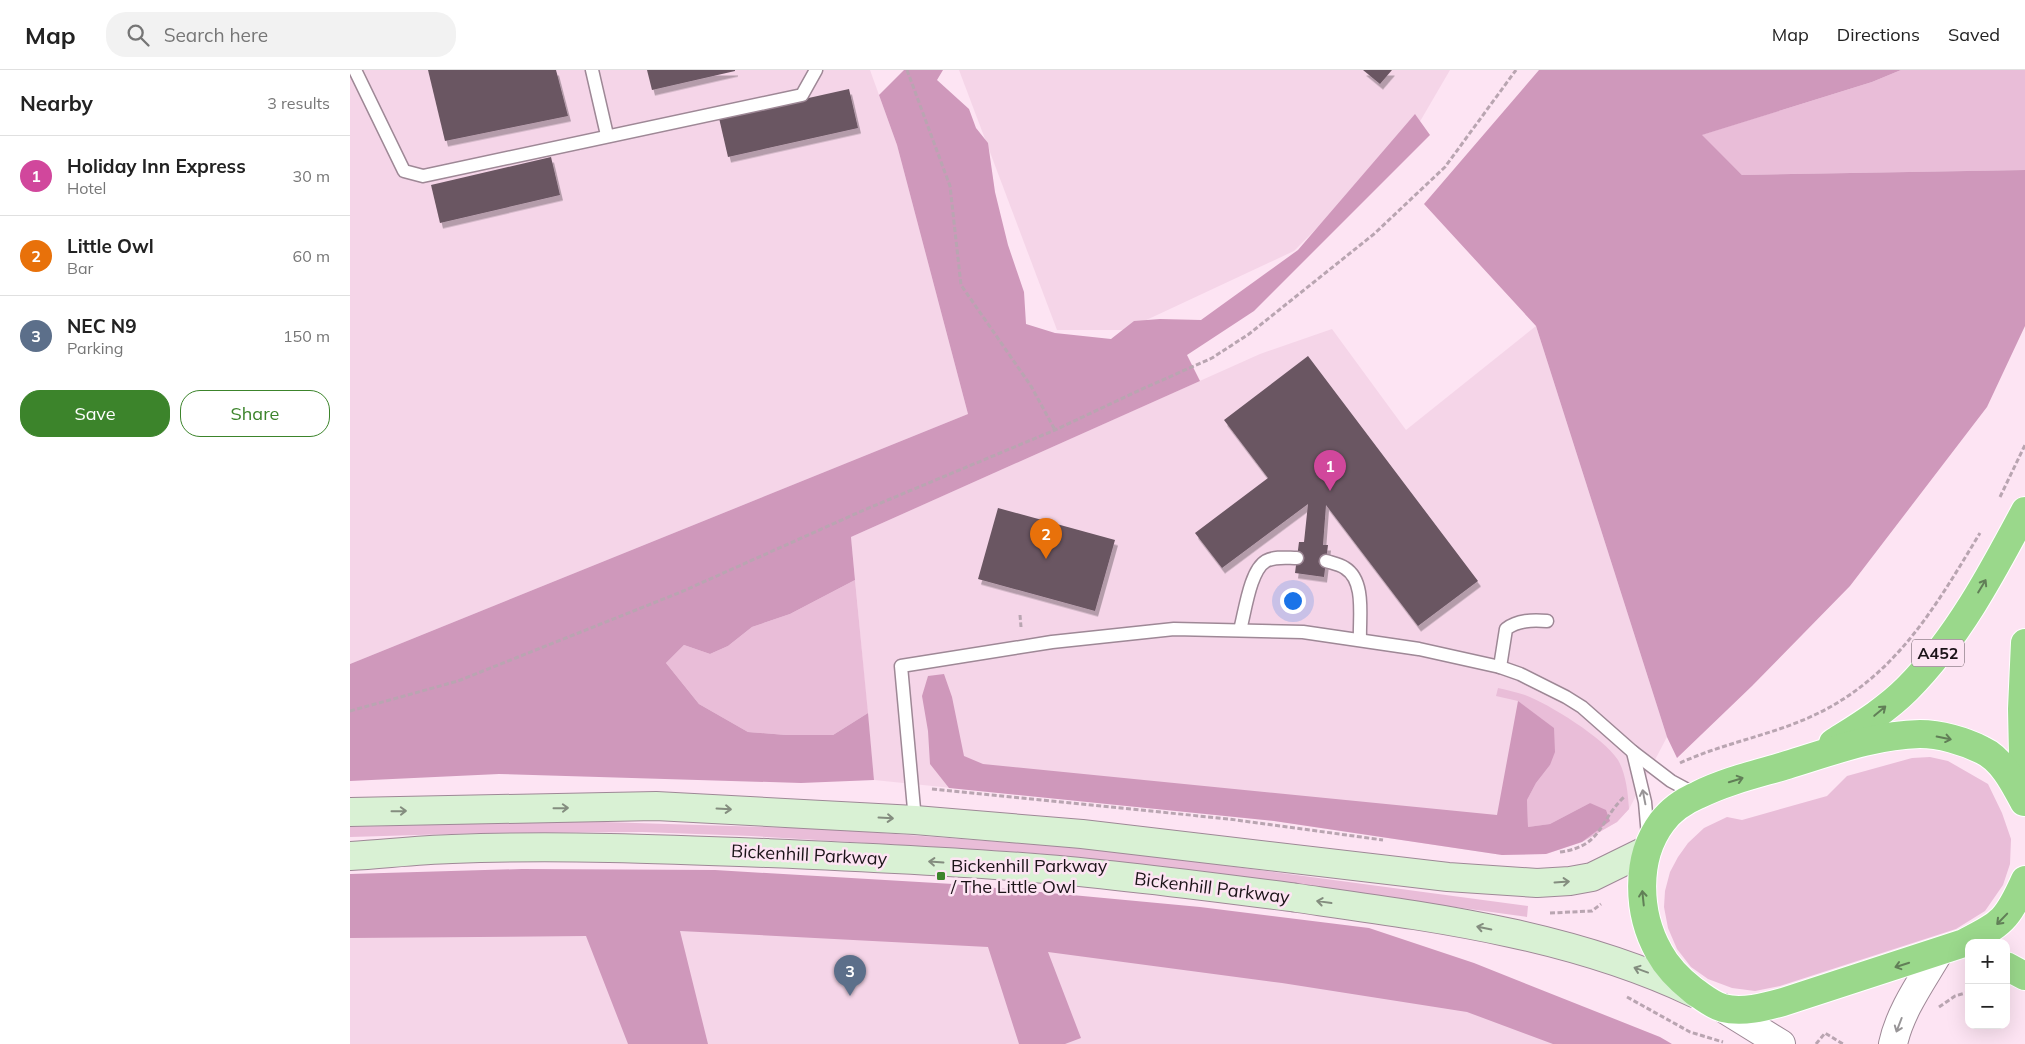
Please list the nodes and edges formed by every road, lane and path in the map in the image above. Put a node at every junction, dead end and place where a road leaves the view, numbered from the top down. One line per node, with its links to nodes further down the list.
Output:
1 (355, 70): 6 (lane)
2 (592, 70): 6 (lane)
3 (816, 70): 6 (lane)
4 (907, 70): 7 (path)
5 (1516, 70): 7 (path)
6 (607, 135)
7 (1055, 430): 19 (path)
8 (2025, 445): 9 (path)
9 (1998, 501)
10 (2025, 511): 21 (highway, A452, one-way to 10)
11 (1982, 529): 22 (path)
12 (1297, 558): 15 (lane)
13 (1326, 561): 16 (lane)
14 (1547, 620): 18 (lane)
15 (1240, 630): 16 (lane); 23 (lane)
16 (1360, 639): 18 (lane)
17 (2025, 643): 26 (highway)
18 (1500, 667): 20 (lane)
19 (350, 711)
20 (1634, 752): 22 (lane); 24 (lane)
21 (1811, 758): 25 (highway, one-way to 21); 26 (highway, one-way to 26)
22 (1666, 776): 25 (lane)
23 (912, 787): 28 (lane); 29 (path)
24 (1642, 788): 30 (lane, one-way to 24); 31 (path)
25 (1697, 795): 30 (highway)
26 (2025, 804)
27 (350, 812): 28 (main road, one-way to 28)
28 (915, 820): 30 (main road, one-way to 30)
29 (1391, 841)
30 (1648, 847): 41 (highway, one-way to 30)
31 (1556, 853)
32 (350, 856): 41 (main road, Bickenhill Parkway, one-way to 32)
33 (2025, 880): 34 (highway, one-way to 34)
34 (1976, 939)
35 (1965, 945): 36 (highway)
36 (1939, 952): 41 (highway, one-way to 41); 47 (street, one-way to 47)
37 (2010, 968): 38 (highway)
38 (2025, 976)
39 (1965, 993): 42 (path)
40 (1622, 994): 43 (path)
41 (1712, 1002): 44 (street)
42 (1934, 1013)
43 (1729, 1044)
44 (1781, 1044)
45 (1816, 1044): 46 (path)
46 (1843, 1044)
47 (1893, 1044)

